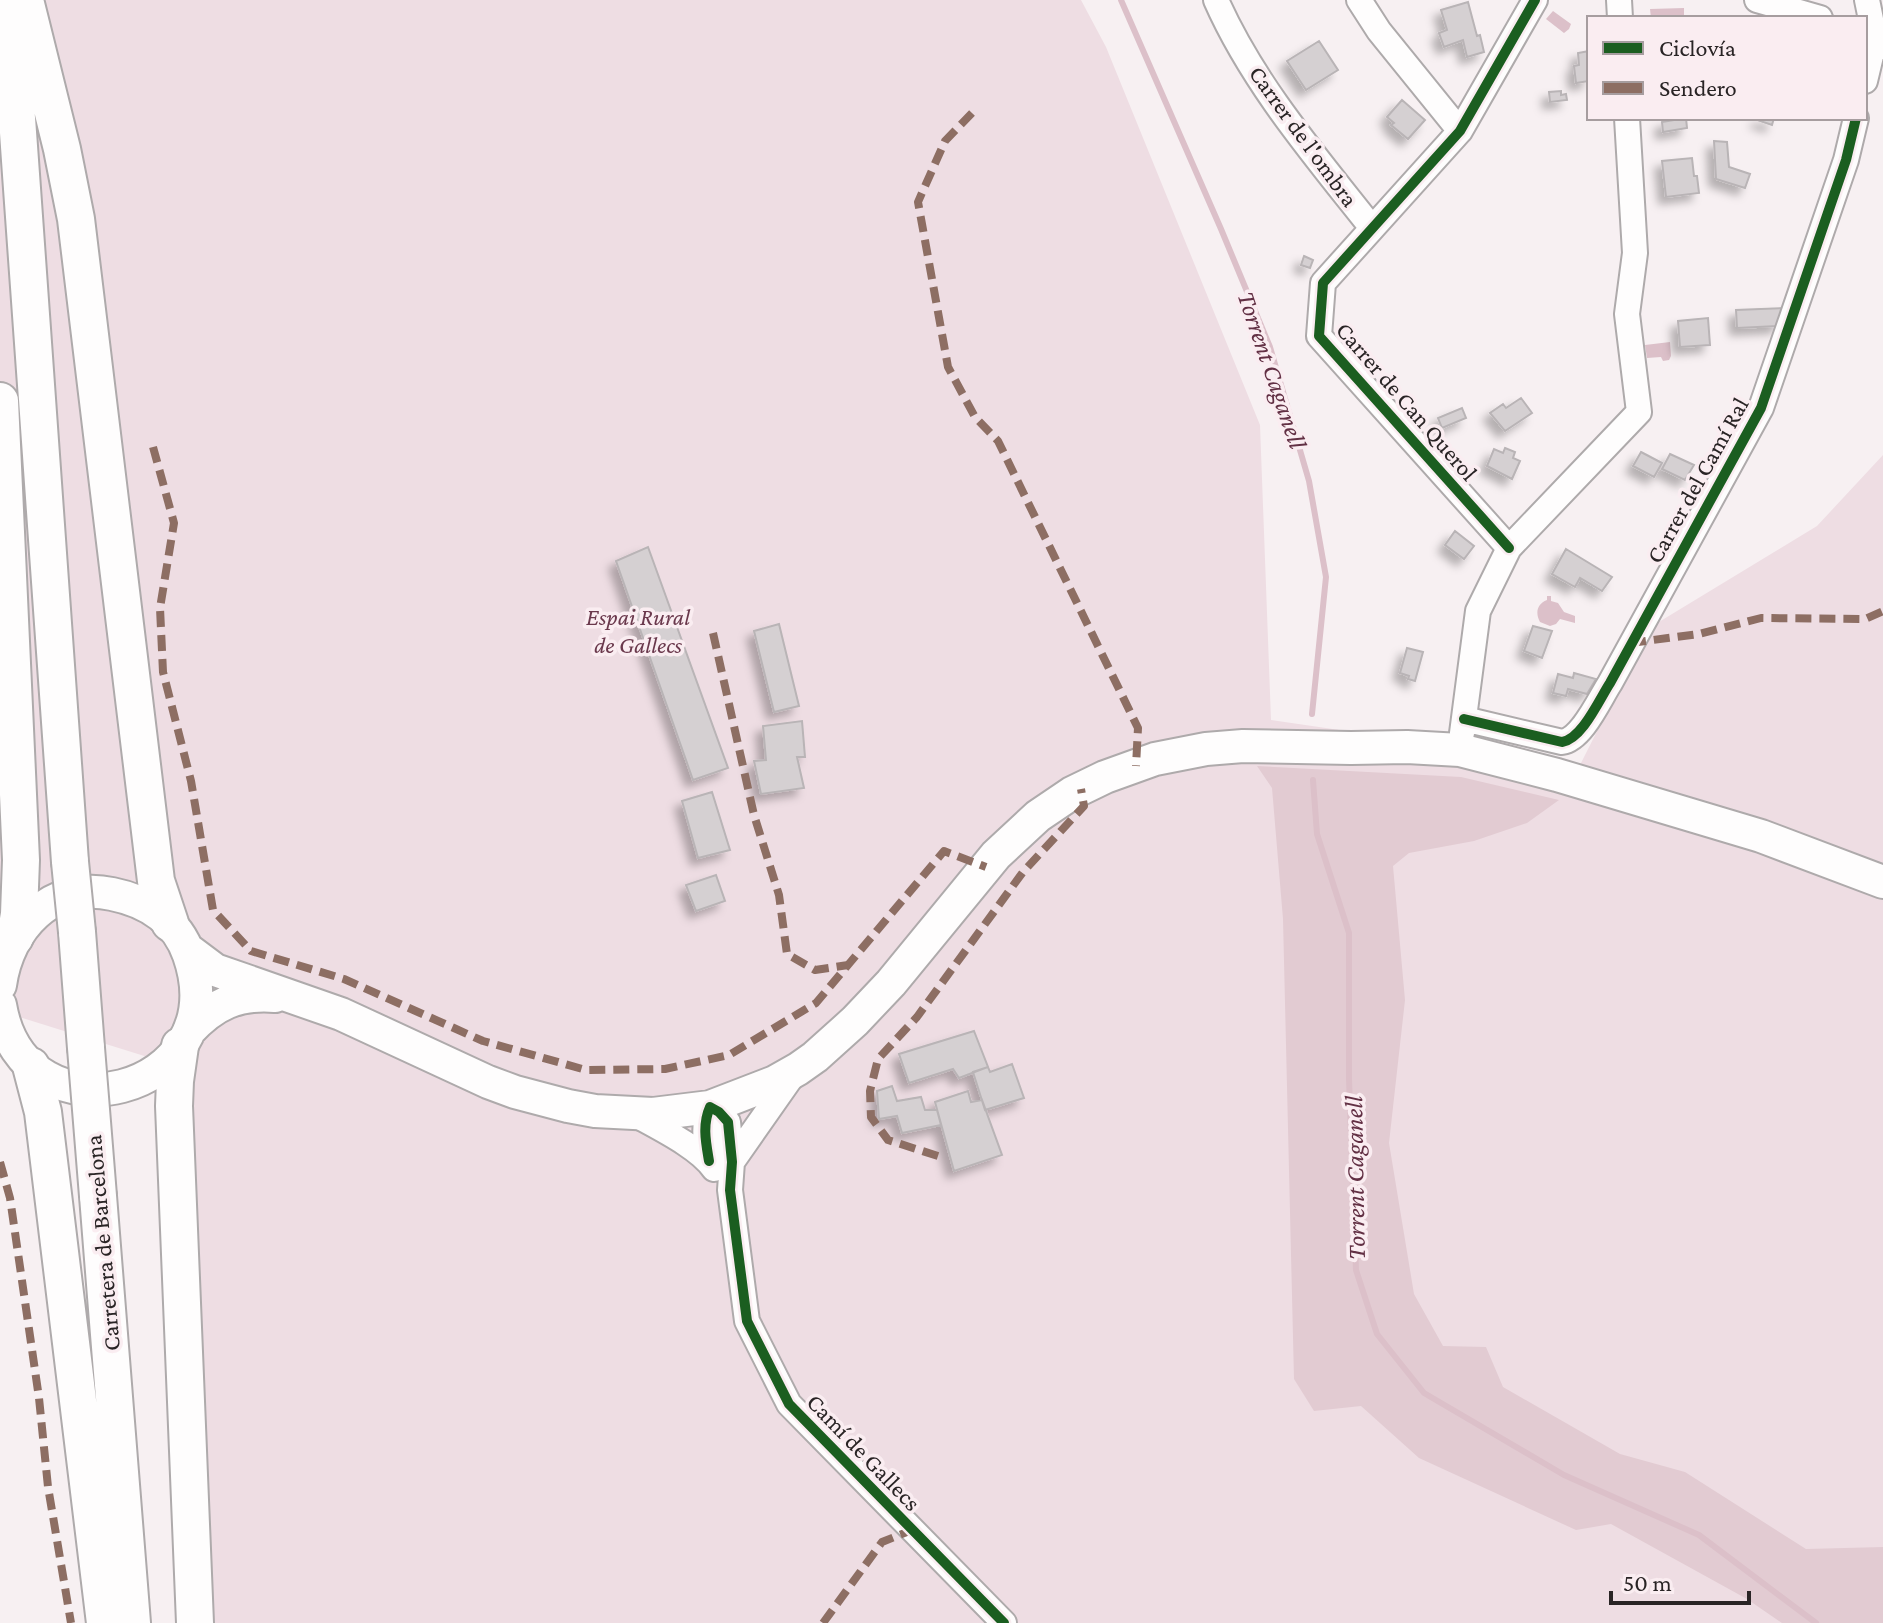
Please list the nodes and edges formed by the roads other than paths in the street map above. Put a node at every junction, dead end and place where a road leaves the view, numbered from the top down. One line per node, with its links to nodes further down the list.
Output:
1 (6, 0): 9 (highway); 30 (highway, Carretera de Barcelona, bridge)
2 (25, 0): 20 (highway)
3 (1216, 0): 15 (street, Carrer de l'ombra)
4 (1359, 0): 14 (street)
5 (1535, 0): 14 (street, Carrer de Can Querol)
6 (1757, 0): 8 (street)
7 (1867, 0): 10 (street)
8 (1813, 16)
9 (0, 22)
10 (1874, 40): 11 (street)
11 (1867, 72)
12 (1627, 120): 17 (street)
13 (1856, 120): 18 (street, Carrer del Camí Ral)
14 (1460, 131): 15 (street, Carrer de Can Querol)
15 (1372, 228): 17 (street, Carrer de Can Querol)
16 (0, 401): 21 (highway)
17 (1509, 548): 18 (street)
18 (1462, 734): 19 (main road); 25 (main road)
19 (1883, 882)
20 (179, 936): 21 (main road); 22 (main road); 23 (main road)
21 (4, 964)
22 (298, 997): 23 (main road); 27 (main road)
23 (184, 1038): 24 (main road); 31 (highway)
24 (9, 1040): 29 (highway)
25 (798, 1069): 26 (main road); 28 (street)
26 (710, 1107): 27 (main road); 28 (street, Camí de Gallecs)
27 (634, 1114): 28 (street)
28 (720, 1162): 32 (street, Camí de Gallecs)
29 (105, 1623)
30 (132, 1623)
31 (195, 1623)
32 (1004, 1623)

